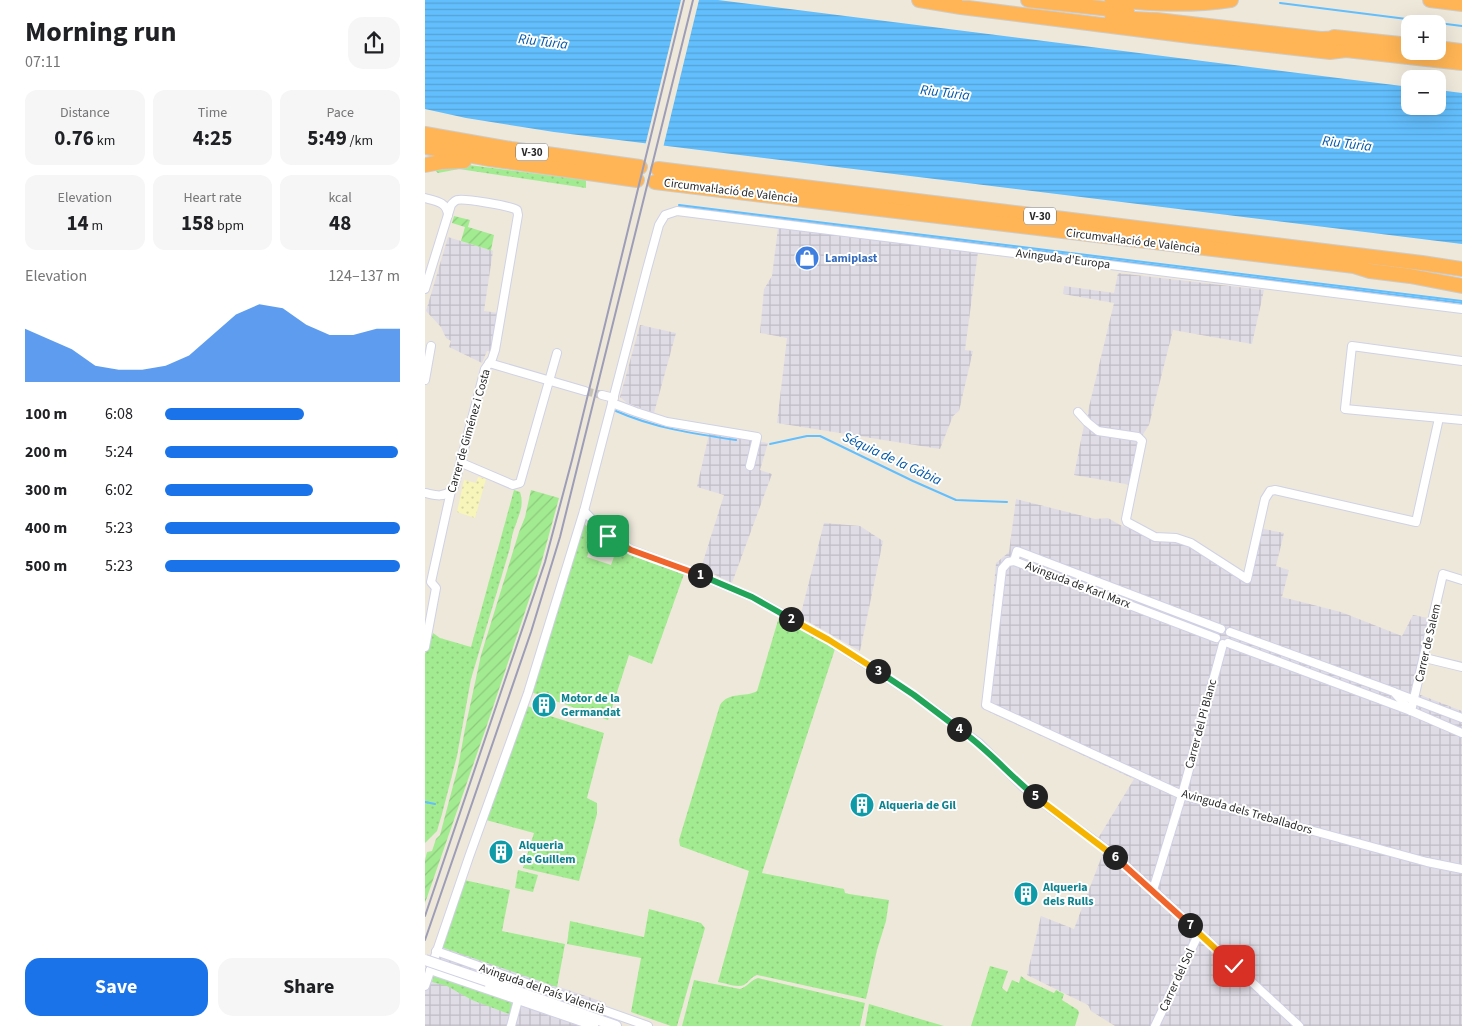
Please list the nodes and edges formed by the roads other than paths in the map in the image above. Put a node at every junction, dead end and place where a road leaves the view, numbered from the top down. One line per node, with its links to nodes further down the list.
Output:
1 (919, 0): 6 (highway)
2 (1028, 0): 8 (highway)
3 (1112, 0): 4 (highway)
4 (1231, 0)
5 (1430, 0): 7 (highway)
6 (944, 3): 8 (highway); 12 (highway)
7 (1462, 4)
8 (1342, 38): 9 (highway)
9 (1401, 44)
10 (1446, 49): 11 (highway)
11 (1462, 51)
12 (1330, 52): 13 (highway); 14 (highway)
13 (1462, 63)
14 (1462, 70)
15 (425, 134): 17 (highway, V-30)
16 (425, 147): 17 (highway, V-30)
17 (489, 159): 18 (highway)
18 (425, 165)
19 (425, 198): 20 (street)
20 (448, 215): 25 (street); 30 (street, Carrer de Giménez i Costa)
21 (1354, 266): 22 (highway, Circumval·lació de València / V-30); 23 (highway); 24 (highway, Circumval·lació de València / V-30)
22 (1462, 269)
23 (1462, 276)
24 (1462, 286)
25 (425, 290)
26 (1462, 309): 35 (street, Avinguda d'Europa)
27 (431, 346): 31 (street)
28 (557, 353): 32 (street)
29 (1462, 361): 37 (street)
30 (489, 363): 32 (street); 39 (street, Carrer de Giménez i Costa)
31 (425, 380)
32 (549, 381): 33 (street); 41 (street)
33 (585, 390)
34 (602, 395): 35 (street)
35 (613, 400): 40 (street); 44 (street)
36 (1078, 412): 37 (street)
37 (1439, 418): 38 (street)
38 (1462, 420)
39 (461, 456): 41 (street); 42 (street, Carrer de Giménez i Costa)
40 (750, 466)
41 (477, 470): 42 (street)
42 (452, 489): 43 (street); 47 (street, Carrer de Giménez i Costa)
43 (425, 493)
44 (584, 511): 62 (street); 64 (street)
45 (1014, 561): 48 (street, Avinguda de Karl Marx); 50 (street, Avinguda de Karl Marx); 60 (street, Avinguda dels Treballadors)
46 (1462, 580): 53 (street, Carrer de Salem)
47 (428, 581): 52 (street, Carrer de Giménez i Costa)
48 (1221, 629): 49 (street); 50 (street)
49 (1230, 632): 51 (street); 55 (street)
50 (1216, 638): 51 (street)
51 (1225, 644): 57 (street); 60 (street, Carrer del Pi Blanc)
52 (425, 647)
53 (1425, 658): 54 (street); 56 (street, Carrer de Salem)
54 (1462, 667)
55 (1394, 692): 56 (street); 57 (street)
56 (1414, 699): 57 (street, Carrer de Salem); 58 (street)
57 (1411, 711): 59 (street)
58 (1462, 718)
59 (1462, 732)
60 (1182, 795): 61 (street, Avinguda dels Treballadors); 62 (street, Carrer del Pi Blanc)
61 (1462, 869)
62 (1153, 890): 63 (street)
63 (1199, 933): 73 (street, Carrer del Sol); 74 (street)
64 (436, 951): 66 (street); 72 (street, Avinguda del País Valencià)
65 (425, 960): 71 (main road, bridge)
66 (430, 970): 67 (street); 68 (street, Avinguda del País Valencià)
67 (425, 986)
68 (519, 1000): 69 (street); 70 (street, Avinguda del País Valencià)
69 (511, 1026)
70 (594, 1026)
71 (616, 1026)
72 (648, 1026)
73 (1155, 1026)
74 (1299, 1026)

